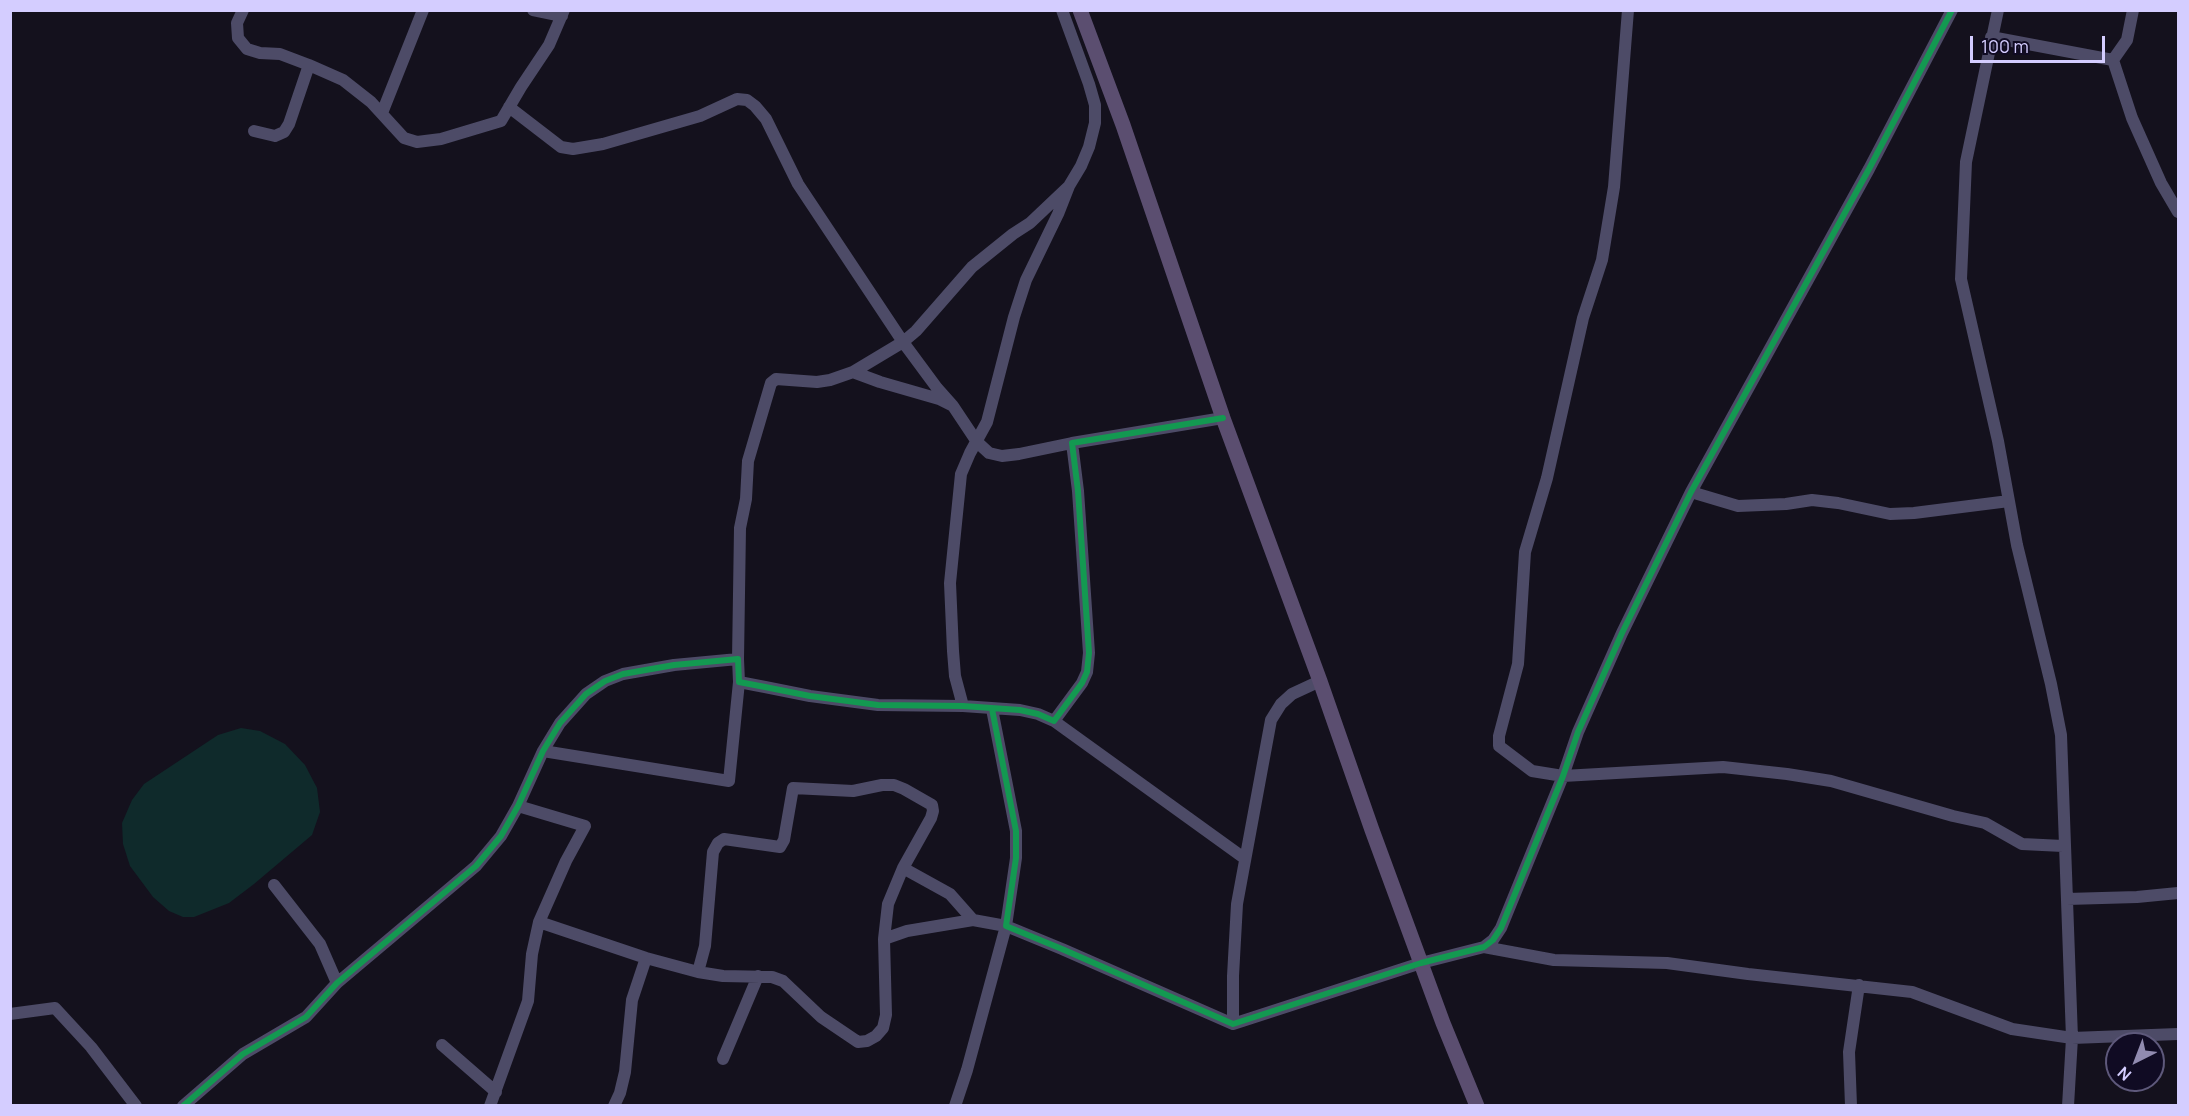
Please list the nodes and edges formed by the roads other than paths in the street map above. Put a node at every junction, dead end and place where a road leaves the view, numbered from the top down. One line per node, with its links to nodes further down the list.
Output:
1 (243, 10): 13 (street)
2 (423, 10): 15 (street)
3 (533, 10): 10 (street)
4 (1062, 10): 17 (street)
5 (1080, 10): 22 (main road)
6 (1628, 10): 34 (street)
7 (1952, 10): 25 (street)
8 (1998, 10): 11 (street)
9 (2133, 10): 12 (street)
10 (563, 13): 14 (street)
11 (1990, 37): 12 (street); 26 (street)
12 (2113, 60): 18 (street)
13 (309, 64): 15 (street); 16 (street)
14 (509, 107): 15 (street); 19 (street)
15 (382, 113)
16 (254, 131)
17 (1069, 186): 19 (street); 23 (street)
18 (2178, 212)
19 (903, 342): 20 (street); 21 (street)
20 (853, 372): 21 (street); 27 (street)
21 (953, 406): 23 (street)
22 (1223, 418): 24 (street); 28 (main road)
23 (977, 442): 24 (street); 30 (street)
24 (1072, 443): 32 (street)
25 (1691, 492): 26 (street); 34 (street)
26 (2009, 501): 36 (street)
27 (738, 659): 29 (street); 33 (street)
28 (1320, 681): 37 (street); 48 (main road)
29 (740, 682): 30 (street); 33 (street)
30 (963, 706): 31 (street)
31 (992, 709): 32 (street); 44 (street)
32 (1054, 721): 37 (street)
33 (543, 751): 35 (street)
34 (1563, 776): 36 (street); 46 (street)
35 (518, 806): 43 (street); 51 (street)
36 (2064, 846): 41 (street)
37 (1245, 858): 54 (street)
38 (903, 868): 42 (street); 45 (street); 49 (street)
39 (274, 885): 51 (street)
40 (2178, 894): 41 (street)
41 (2067, 899): 56 (street)
42 (973, 920): 44 (street); 45 (street)
43 (539, 922): 47 (street); 59 (street)
44 (1006, 926): 54 (street); 64 (street)
45 (884, 939): 50 (street)
46 (1484, 947): 48 (street); 52 (street)
47 (646, 958): 49 (street); 63 (street)
48 (1421, 963): 54 (street); 65 (main road)
49 (698, 972): 50 (street)
50 (758, 976): 58 (street)
51 (337, 983): 61 (street)
52 (1859, 985): 56 (street); 66 (street)
53 (10, 1014): 60 (street)
54 (1233, 1024)
55 (2178, 1034): 56 (street)
56 (2072, 1038): 67 (street)
57 (442, 1045): 59 (street)
58 (723, 1059)
59 (496, 1092): 62 (street)
60 (136, 1106)
61 (183, 1106)
62 (490, 1106)
63 (614, 1106)
64 (955, 1106)
65 (1478, 1106)
66 (1851, 1106)
67 (2068, 1106)

